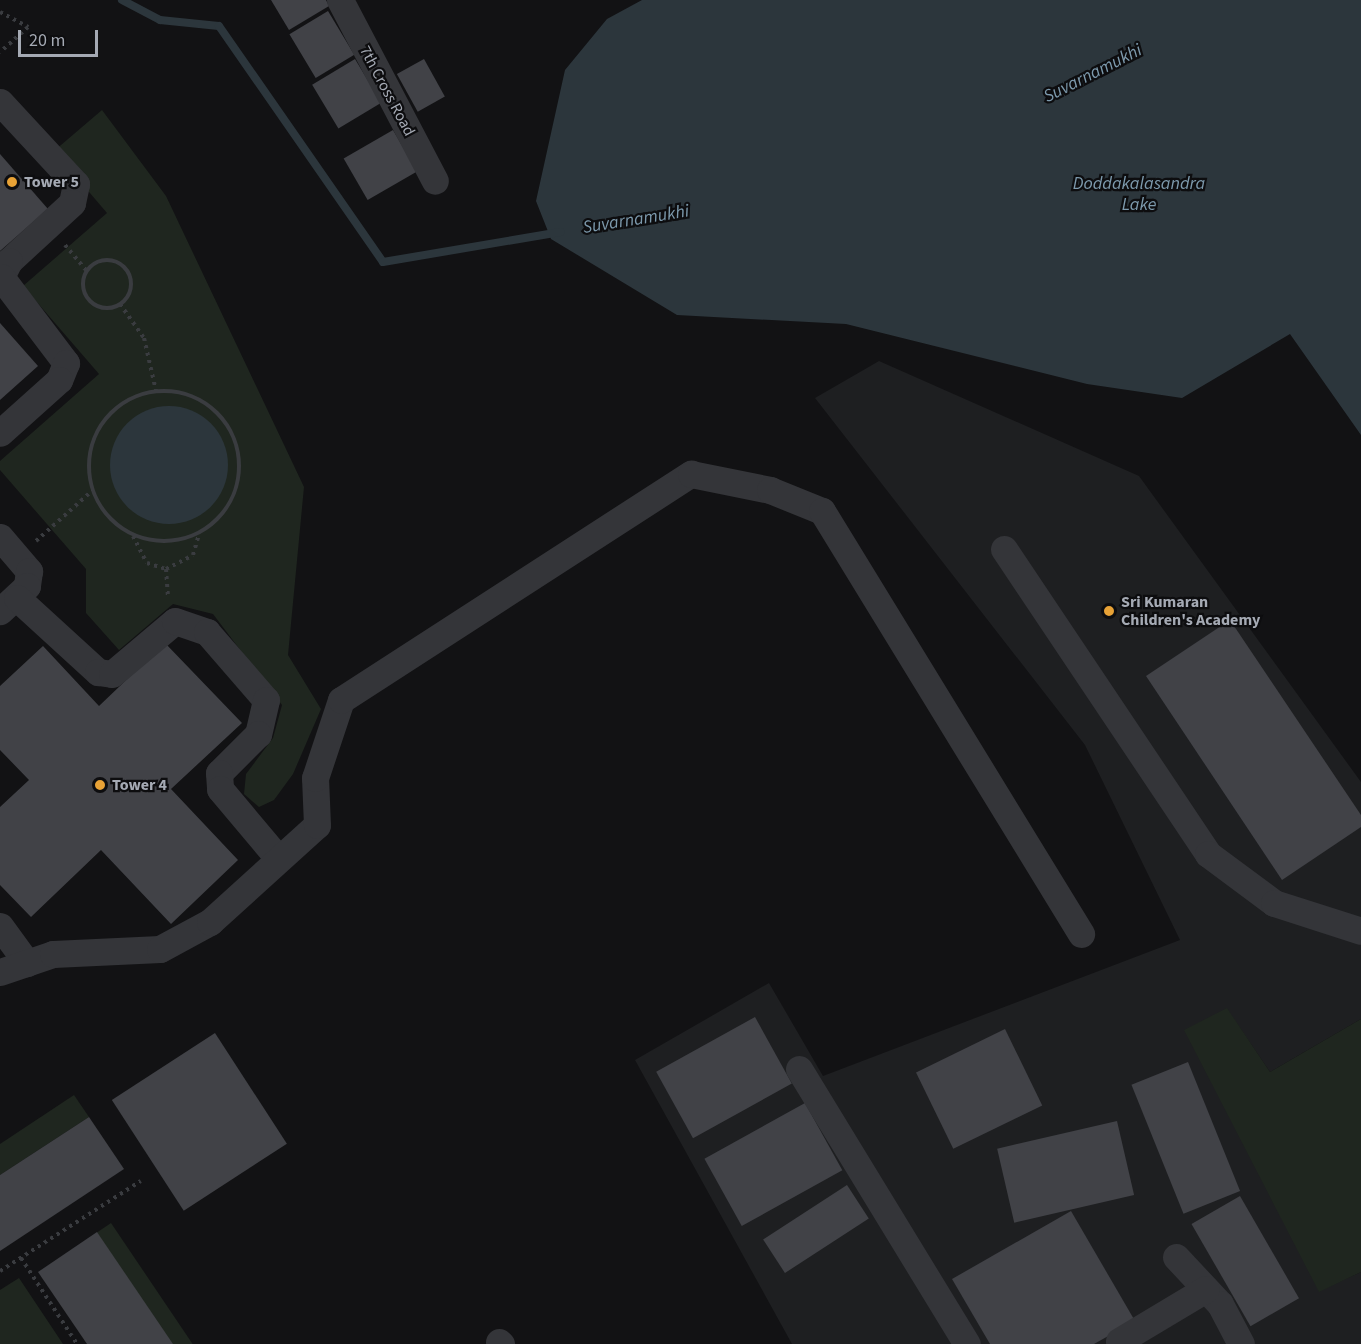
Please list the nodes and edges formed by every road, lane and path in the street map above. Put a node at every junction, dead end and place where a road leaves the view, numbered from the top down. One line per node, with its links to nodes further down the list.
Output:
1 (340, 0): 5 (street, 7th Cross Road)
2 (0, 12): 3 (path)
3 (0, 52)
4 (0, 102): 6 (street)
5 (435, 181)
6 (48, 225): 7 (path); 10 (street)
7 (86, 270): 8 (path); 8 (path)
8 (120, 304): 9 (path)
9 (156, 391): 11 (path); 12 (path)
10 (0, 433)
11 (93, 490): 13 (path); 16 (path)
12 (199, 534): 13 (path); 13 (path)
13 (133, 536)
14 (0, 537): 16 (street)
15 (1004, 549): 20 (street)
16 (17, 558): 17 (street)
17 (8, 604): 18 (street)
18 (278, 858): 21 (street); 22 (street)
19 (0, 926): 22 (street)
20 (1361, 931)
21 (1081, 934)
22 (27, 963): 23 (street)
23 (0, 972)
24 (799, 1069): 32 (street)
25 (141, 1181): 27 (path)
26 (1176, 1257): 29 (street)
27 (21, 1258): 28 (path); 31 (path)
28 (0, 1271)
29 (1206, 1289): 30 (street); 33 (street)
30 (1119, 1341)
31 (77, 1344)
32 (967, 1344)
33 (1240, 1344)

